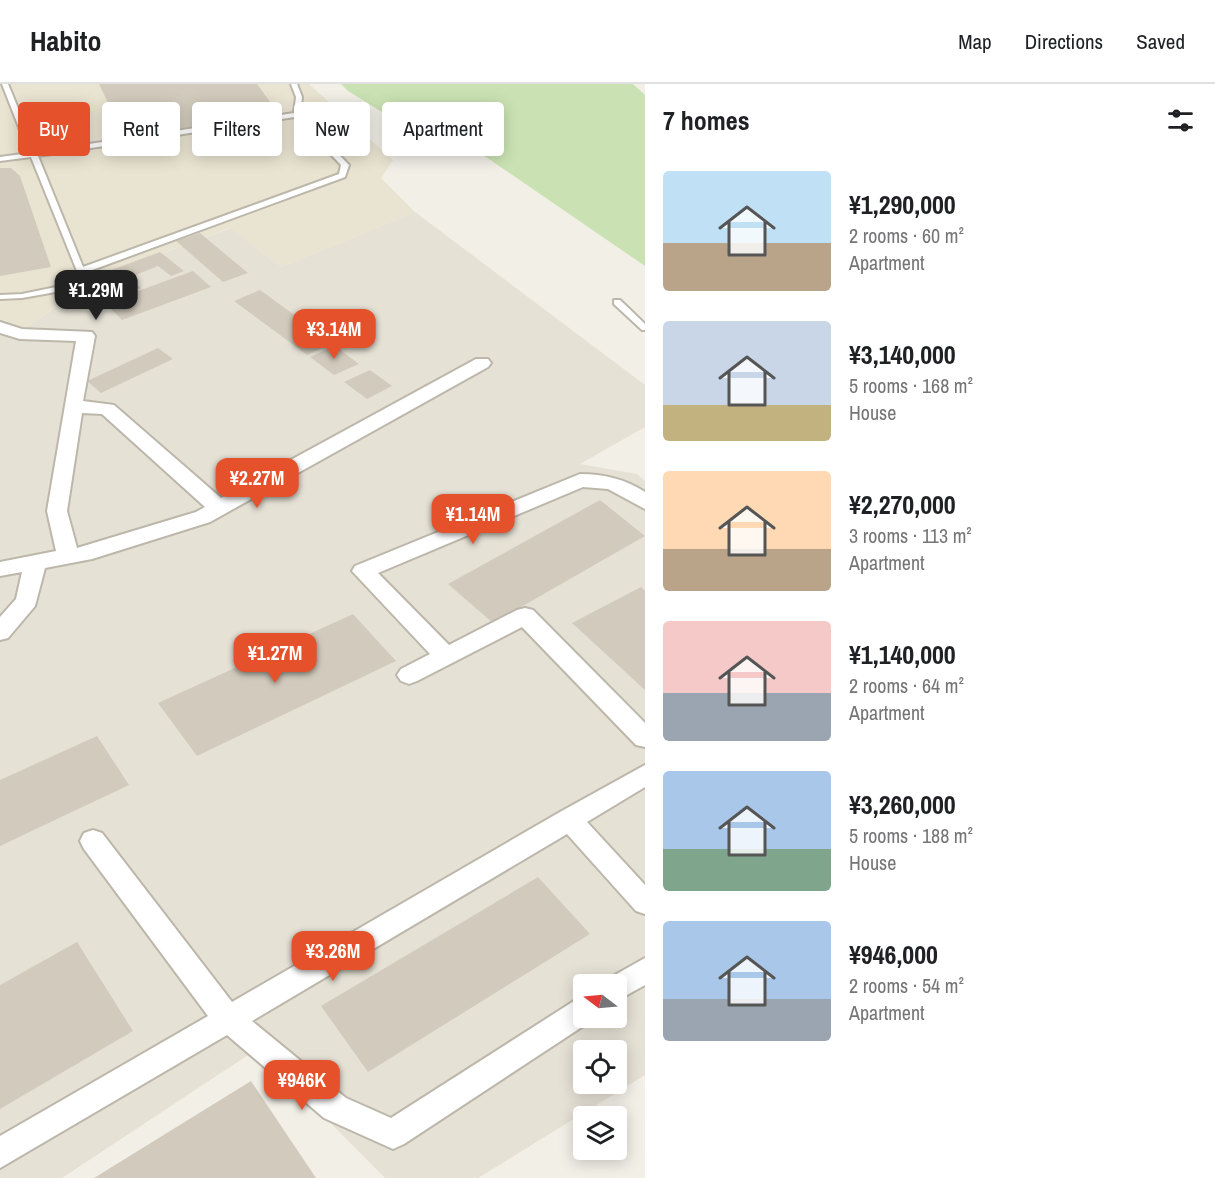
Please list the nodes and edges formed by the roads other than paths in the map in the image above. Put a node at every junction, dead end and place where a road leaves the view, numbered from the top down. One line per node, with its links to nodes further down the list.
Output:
1 (5, 84): 5 (lane)
2 (294, 84): 3 (lane)
3 (298, 102)
4 (294, 115): 6 (lane)
5 (18, 116)
6 (90, 145)
7 (18, 156): 10 (lane)
8 (34, 156): 11 (lane)
9 (336, 156): 11 (lane)
10 (0, 159)
11 (81, 271): 12 (lane)
12 (0, 297)
13 (617, 302): 14 (lane)
14 (645, 328)
15 (1, 330): 17 (street)
16 (482, 363): 19 (street)
17 (73, 406): 19 (street); 20 (street)
18 (645, 502): 24 (street)
19 (219, 508): 20 (street)
20 (68, 556): 21 (street)
21 (35, 562): 22 (street); 23 (street)
22 (0, 569)
23 (0, 632)
24 (446, 656): 25 (street); 26 (street)
25 (409, 675)
26 (645, 738)
27 (645, 775): 28 (street)
28 (569, 819): 30 (street); 34 (street)
29 (93, 841): 34 (street)
30 (645, 903)
31 (645, 970): 32 (street)
32 (627, 982)
33 (573, 1017): 34 (street)
34 (227, 1018): 35 (street)
35 (0, 1153)

